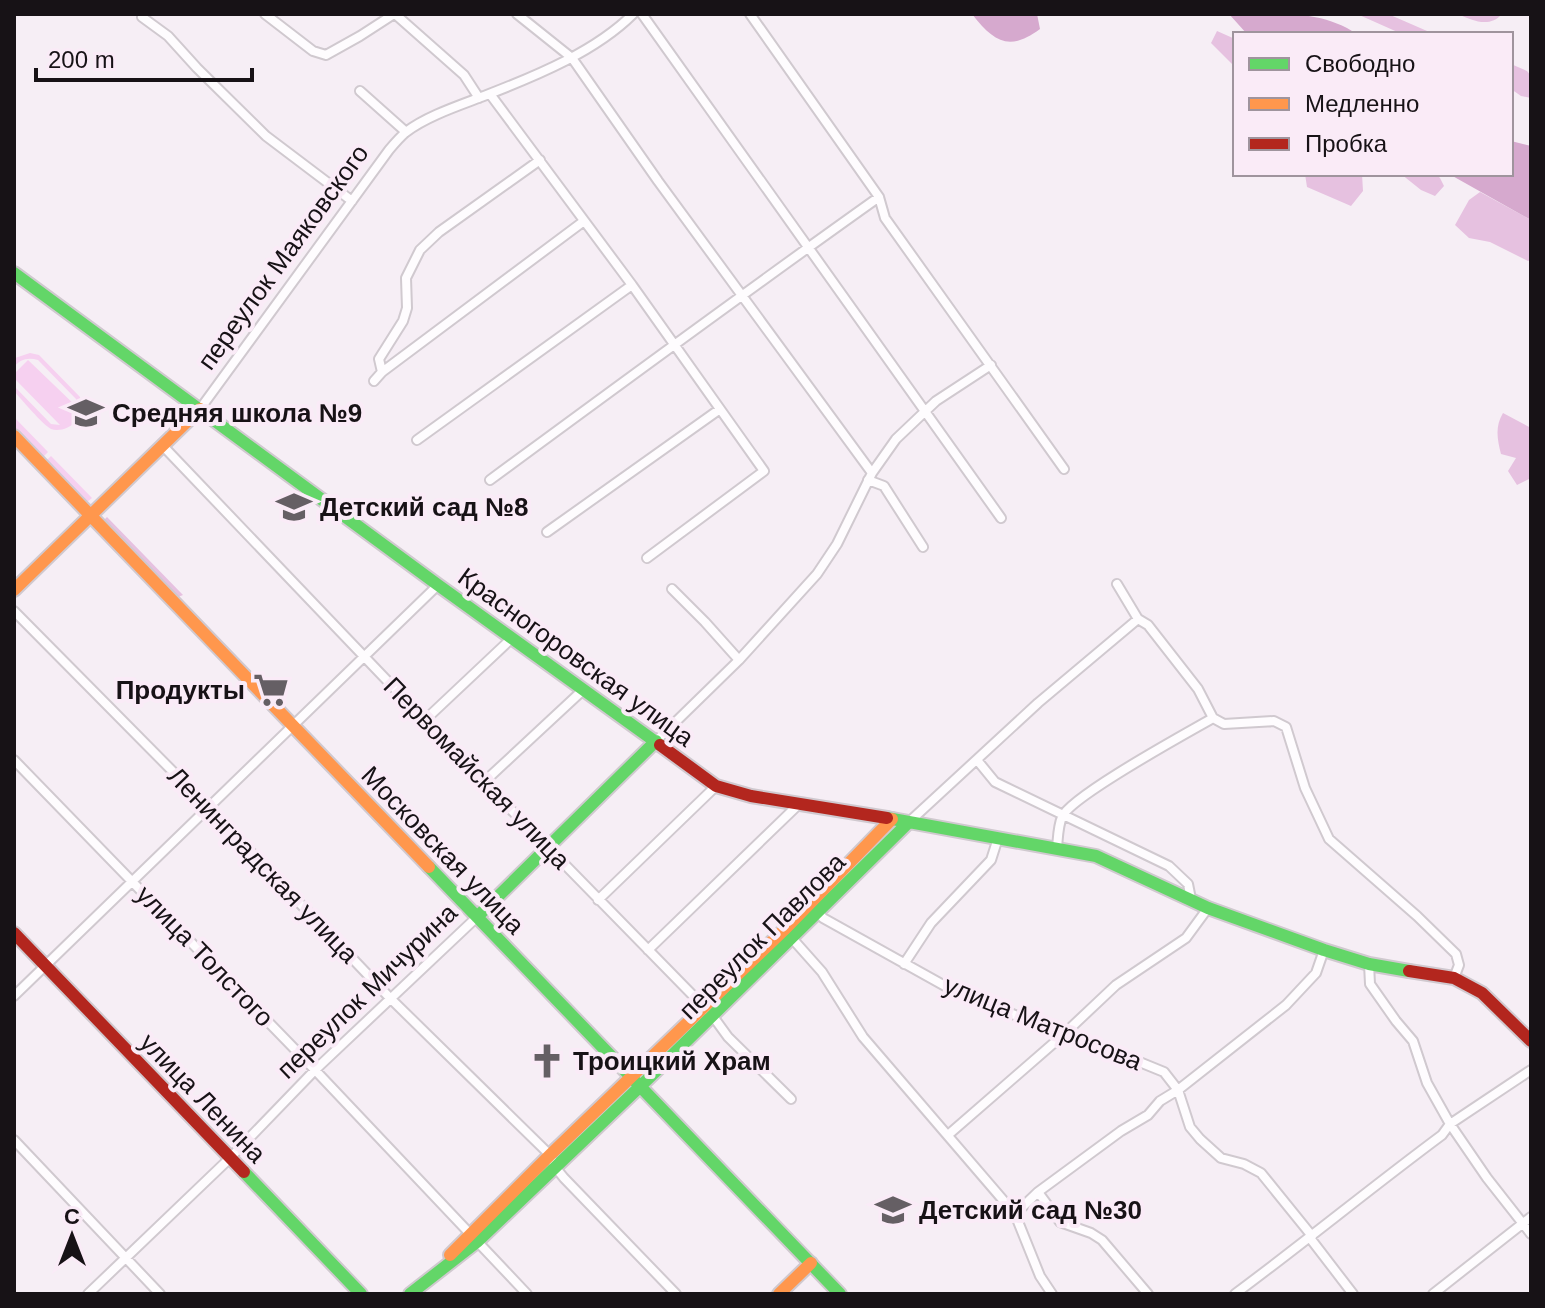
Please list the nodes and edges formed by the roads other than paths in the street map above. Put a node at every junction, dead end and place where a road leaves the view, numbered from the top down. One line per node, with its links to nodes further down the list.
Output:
1 (265, 14): 2 (street)
2 (394, 14): 11 (street)
3 (517, 14): 8 (street)
4 (633, 14): 8 (street, переулок Маяковского)
5 (642, 14): 17 (street)
6 (750, 14): 14 (street)
7 (142, 17): 15 (street)
8 (572, 58): 10 (street, переулок Маяковского); 20 (street)
9 (360, 91): 12 (street)
10 (490, 94): 11 (street, переулок Маяковского); 13 (street)
11 (479, 98): 12 (street, переулок Маяковского)
12 (406, 132): 15 (street, переулок Маяковского)
13 (540, 160): 16 (street); 23 (street)
14 (879, 197): 17 (street); 22 (street)
15 (352, 201): 25 (street, переулок Маяковского)
16 (584, 221): 19 (street); 23 (street)
17 (808, 249): 20 (street); 27 (street)
18 (14, 273): 25 (street, Красногоровская улица)
19 (632, 285): 21 (street); 29 (street)
20 (741, 295): 21 (street); 32 (street)
21 (674, 344): 26 (street); 33 (street)
22 (991, 365): 27 (street, переулок Мичурина); 31 (street)
23 (382, 372): 24 (street)
24 (374, 381)
25 (200, 409): 30 (street, переулок Маяковского); 40 (street, Красногоровская улица)
26 (720, 409): 36 (street); 38 (street)
27 (925, 411): 32 (street, переулок Мичурина); 35 (street)
28 (14, 436): 34 (street, Московская улица)
29 (417, 440)
30 (163, 446): 34 (street, переулок Маяковского); 46 (street, Первомайская улица)
31 (1064, 469)
32 (870, 476): 37 (street); 47 (street, переулок Мичурина)
33 (490, 480)
34 (91, 515): 42 (street, переулок Маяковского); 51 (street, Московская улица)
35 (1001, 518)
36 (547, 532)
37 (923, 547)
38 (647, 558)
39 (1117, 584): 44 (street)
40 (438, 585): 45 (street, Красногоровская улица); 46 (street)
41 (672, 589): 47 (street)
42 (14, 590)
43 (14, 611): 58 (street, Ленинградская улица)
44 (1138, 619): 49 (street); 54 (street, переулок Павлова)
45 (512, 638): 48 (street, Красногоровская улица); 50 (street)
46 (364, 656): 50 (street, Первомайская улица); 51 (street)
47 (739, 660): 52 (street, переулок Мичурина)
48 (583, 690): 52 (street, Красногоровская улица); 55 (street)
49 (1213, 718): 59 (street); 78 (street)
50 (425, 720): 55 (street, Первомайская улица)
51 (292, 725): 58 (street); 70 (street, Московская улица)
52 (656, 741): 56 (street, Красногоровская улица); 63 (street, переулок Мичурина)
53 (14, 760): 65 (street, улица Толстого)
54 (977, 760): 59 (street, Красногоровская улица); 61 (street, переулок Павлова)
55 (484, 782): 63 (street, Первомайская улица)
56 (716, 786): 57 (street, Красногоровская улица); 67 (street)
57 (799, 804): 60 (street, Красногоровская улица); 73 (street)
58 (208, 807): 65 (street); 80 (street, Ленинградская улица)
59 (1062, 815): 64 (street); 66 (street, Красногоровская улица)
60 (892, 819): 61 (street, Красногоровская улица); 68 (street, переулок Павлова)
61 (909, 822): 62 (street, Красногоровская улица); 68 (street, переулок Павлова)
62 (998, 838): 64 (street, Красногоровская улица); 75 (street)
63 (548, 848): 67 (street, Первомайская улица); 70 (street, переулок Мичурина)
64 (1057, 848): 66 (street, Красногоровская улица)
65 (133, 881): 77 (street); 84 (street, улица Толстого)
66 (1191, 899): 69 (street, Красногоровская улица)
67 (598, 900): 73 (street, Первомайская улица)
68 (814, 907): 72 (street, переулок Павлова); 75 (street, улица Матросова)
69 (1208, 908): 74 (street, Красногоровская улица); 82 (street)
70 (477, 917): 80 (street, переулок Мичурина); 86 (street, Московская улица)
71 (14, 933): 77 (street, улица Ленина)
72 (787, 934): 81 (street, переулок Павлова); 90 (street)
73 (648, 950): 81 (street, Первомайская улица)
74 (1324, 950): 76 (street, Красногоровская улица); 87 (street)
75 (904, 964): 82 (street, улица Матросова)
76 (1369, 964): 78 (street, Красногоровская улица); 89 (street)
77 (45, 966): 79 (street); 92 (street, улица Ленина)
78 (1454, 978): 83 (street, Красногоровская улица)
79 (14, 996)
80 (390, 998): 84 (street, переулок Мичурина); 93 (street, Ленинградская улица)
81 (708, 1012): 86 (street, переулок Павлова); 88 (street, Первомайская улица)
82 (1063, 1035): 87 (street, улица Матросова); 90 (street)
83 (1531, 1041)
84 (315, 1070): 92 (street, переулок Мичурина); 100 (street, улица Толстого)
85 (1531, 1070): 89 (street)
86 (636, 1082): 93 (street, переулок Павлова); 102 (street, Московская улица)
87 (1178, 1090): 94 (street); 99 (street)
88 (791, 1099)
89 (1450, 1124): 97 (street); 99 (street)
90 (948, 1135): 95 (street)
91 (14, 1140): 101 (street)
92 (230, 1158): 101 (street, переулок Мичурина); 106 (street, улица Ленина)
93 (552, 1161): 100 (street, переулок Павлова); 108 (street, Ленинградская улица)
94 (1038, 1192): 95 (street); 112 (street)
95 (1015, 1214): 111 (street)
96 (1531, 1217): 97 (street)
97 (1522, 1223): 98 (street); 115 (street)
98 (1531, 1234)
99 (1311, 1237): 113 (street); 114 (street)
100 (474, 1238): 103 (street, переулок Павлова); 107 (street, улица Толстого)
101 (124, 1258): 104 (street, переулок Мичурина); 105 (street)
102 (811, 1263): 109 (street); 110 (street, Московская улица)
103 (414, 1290)
104 (88, 1294)
105 (160, 1294)
106 (361, 1294)
107 (527, 1294)
108 (676, 1294)
109 (779, 1294)
110 (840, 1294)
111 (1052, 1294)
112 (1148, 1294)
113 (1235, 1294)
114 (1353, 1294)
115 (1433, 1294)

